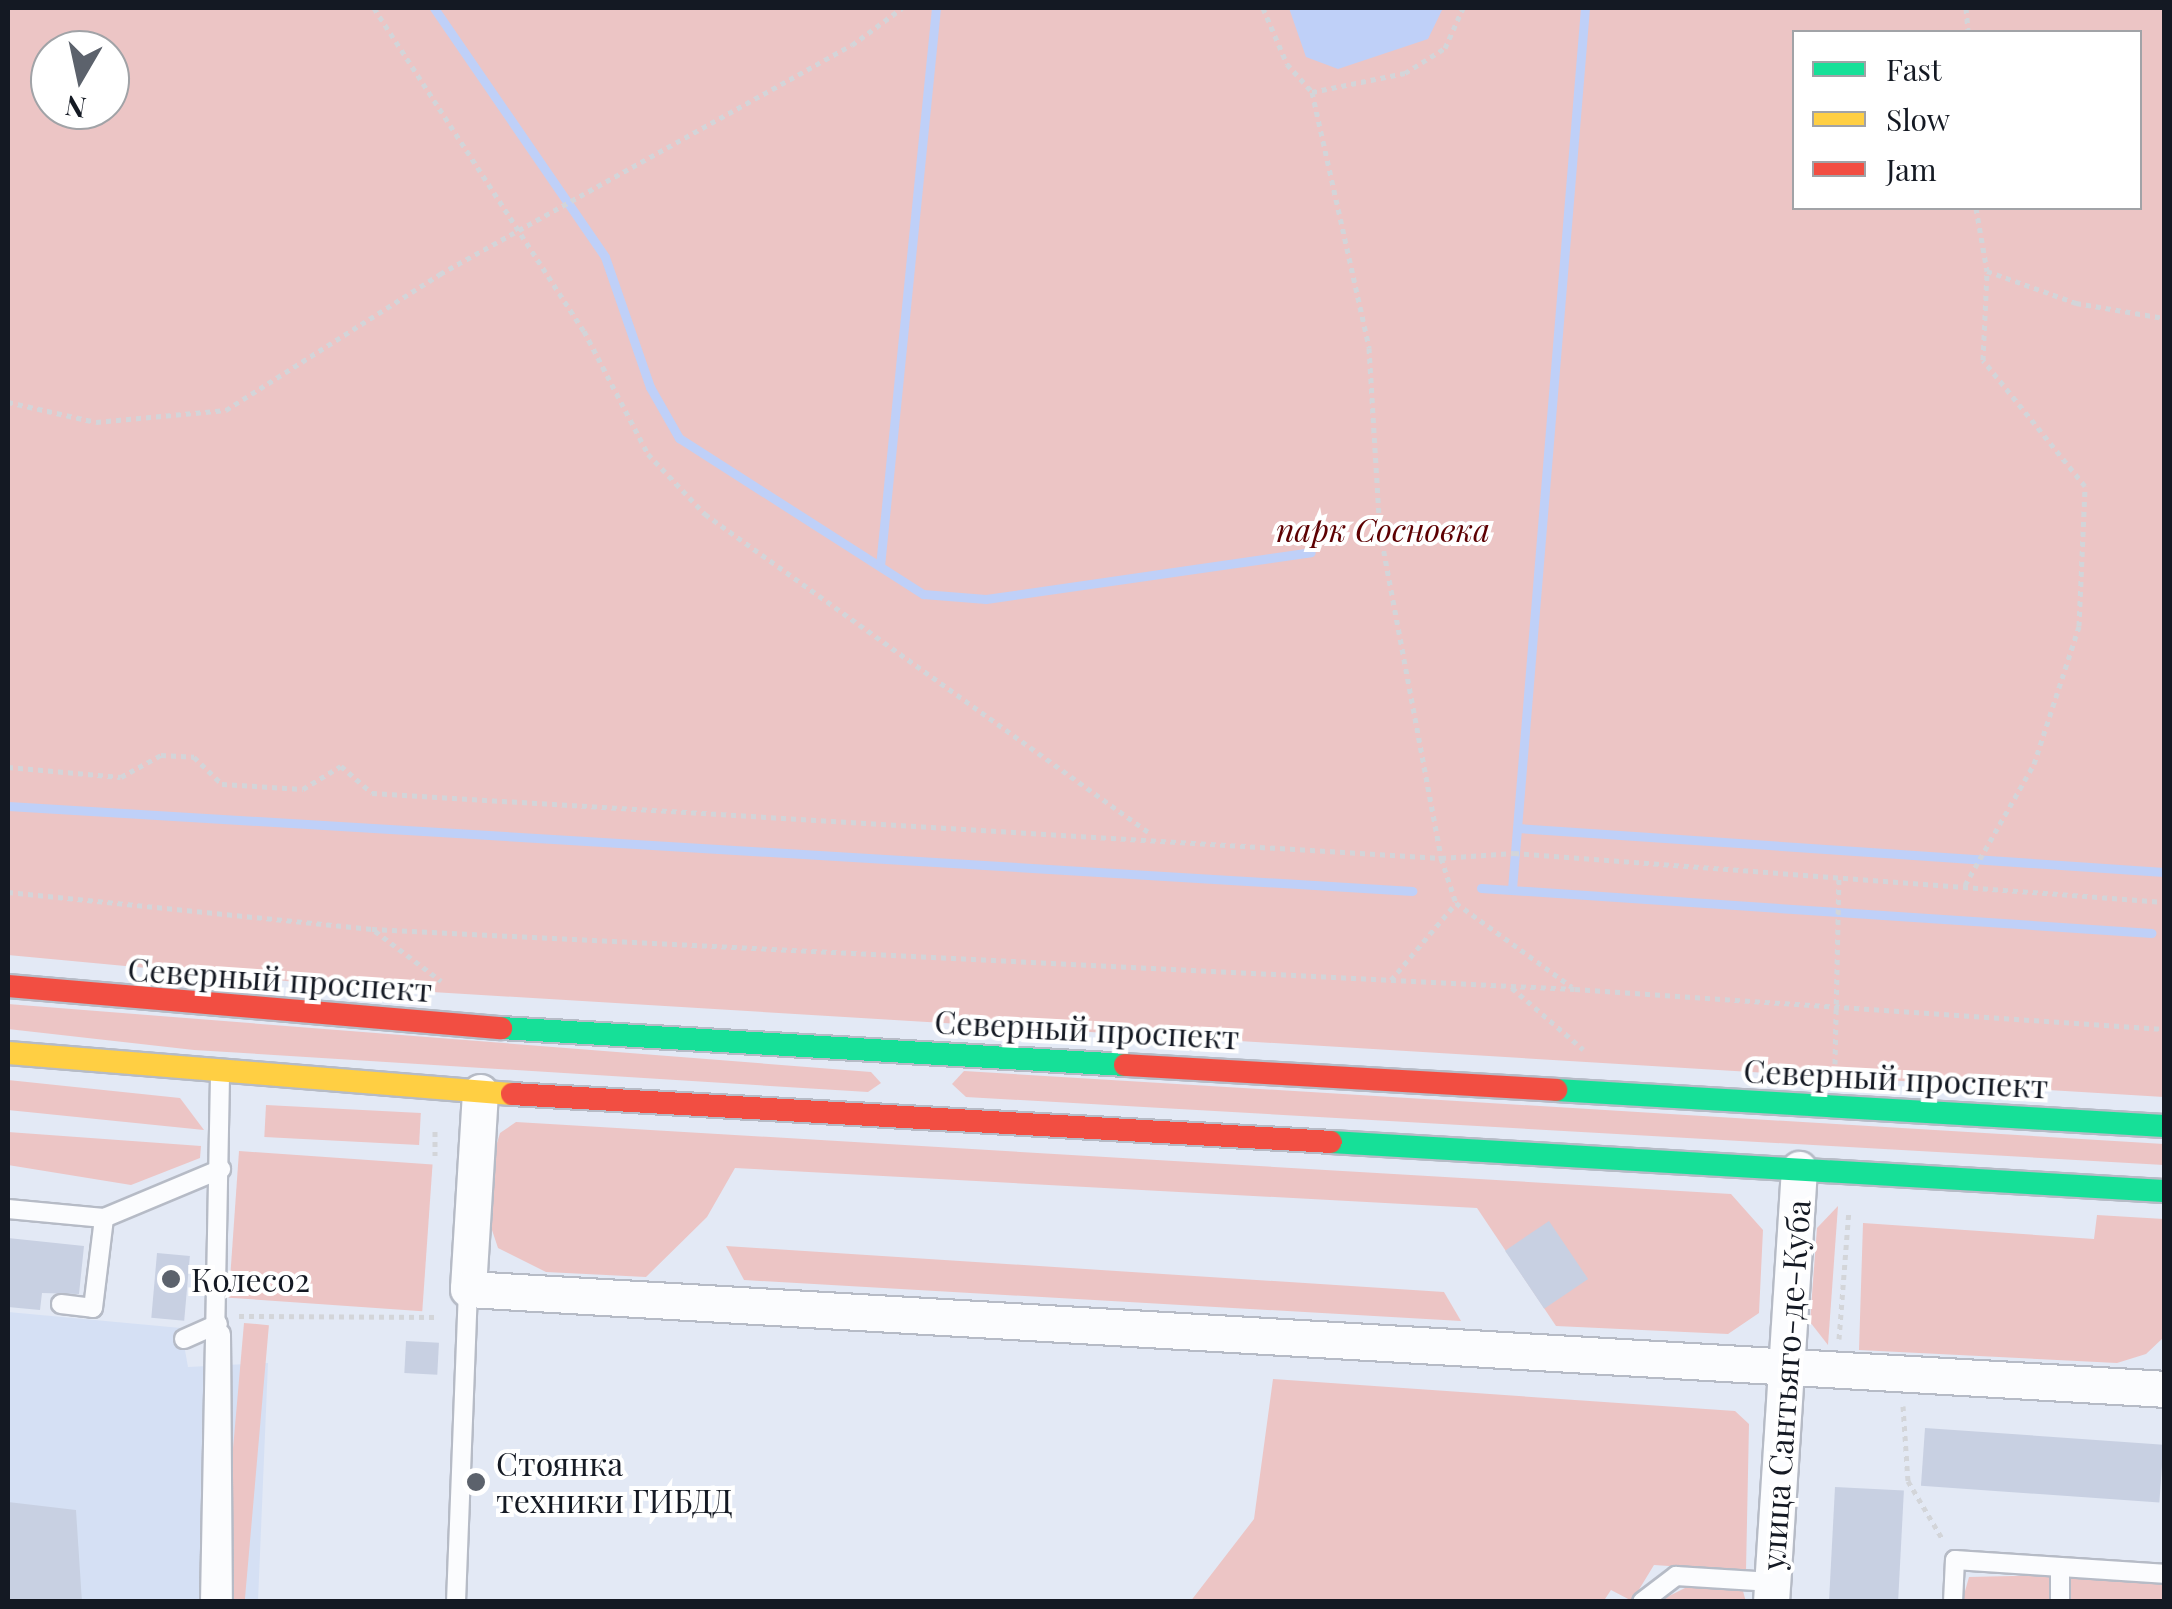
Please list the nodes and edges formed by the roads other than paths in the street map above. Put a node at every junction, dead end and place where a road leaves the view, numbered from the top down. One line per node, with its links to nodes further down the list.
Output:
1 (8, 986): 2 (main road, Северный проспект)
2 (922, 1052): 6 (main road); 7 (main road, Северный проспект)
3 (8, 1053): 4 (main road)
4 (220, 1074): 5 (main road); 8 (lane)
5 (480, 1092): 6 (main road); 13 (street)
6 (917, 1119): 9 (main road)
7 (2164, 1126)
8 (221, 1169): 12 (lane); 15 (lane)
9 (1799, 1169): 10 (main road); 17 (street, улица Сантьяго-де-Куба)
10 (2164, 1191)
11 (8, 1209): 12 (lane)
12 (104, 1218): 14 (lane)
13 (468, 1289): 17 (street); 24 (lane)
14 (61, 1304)
15 (218, 1324): 16 (lane); 22 (lane); 23 (lane)
16 (184, 1339)
17 (1788, 1366): 18 (street); 21 (street, улица Сантьяго-де-Куба)
18 (2161, 1385)
19 (2060, 1567): 20 (lane); 26 (lane); 27 (lane)
20 (2164, 1574)
21 (1772, 1592): 25 (lane)
22 (210, 1602)
23 (224, 1602)
24 (456, 1602)
25 (1642, 1602)
26 (1953, 1602)
27 (2060, 1602)

